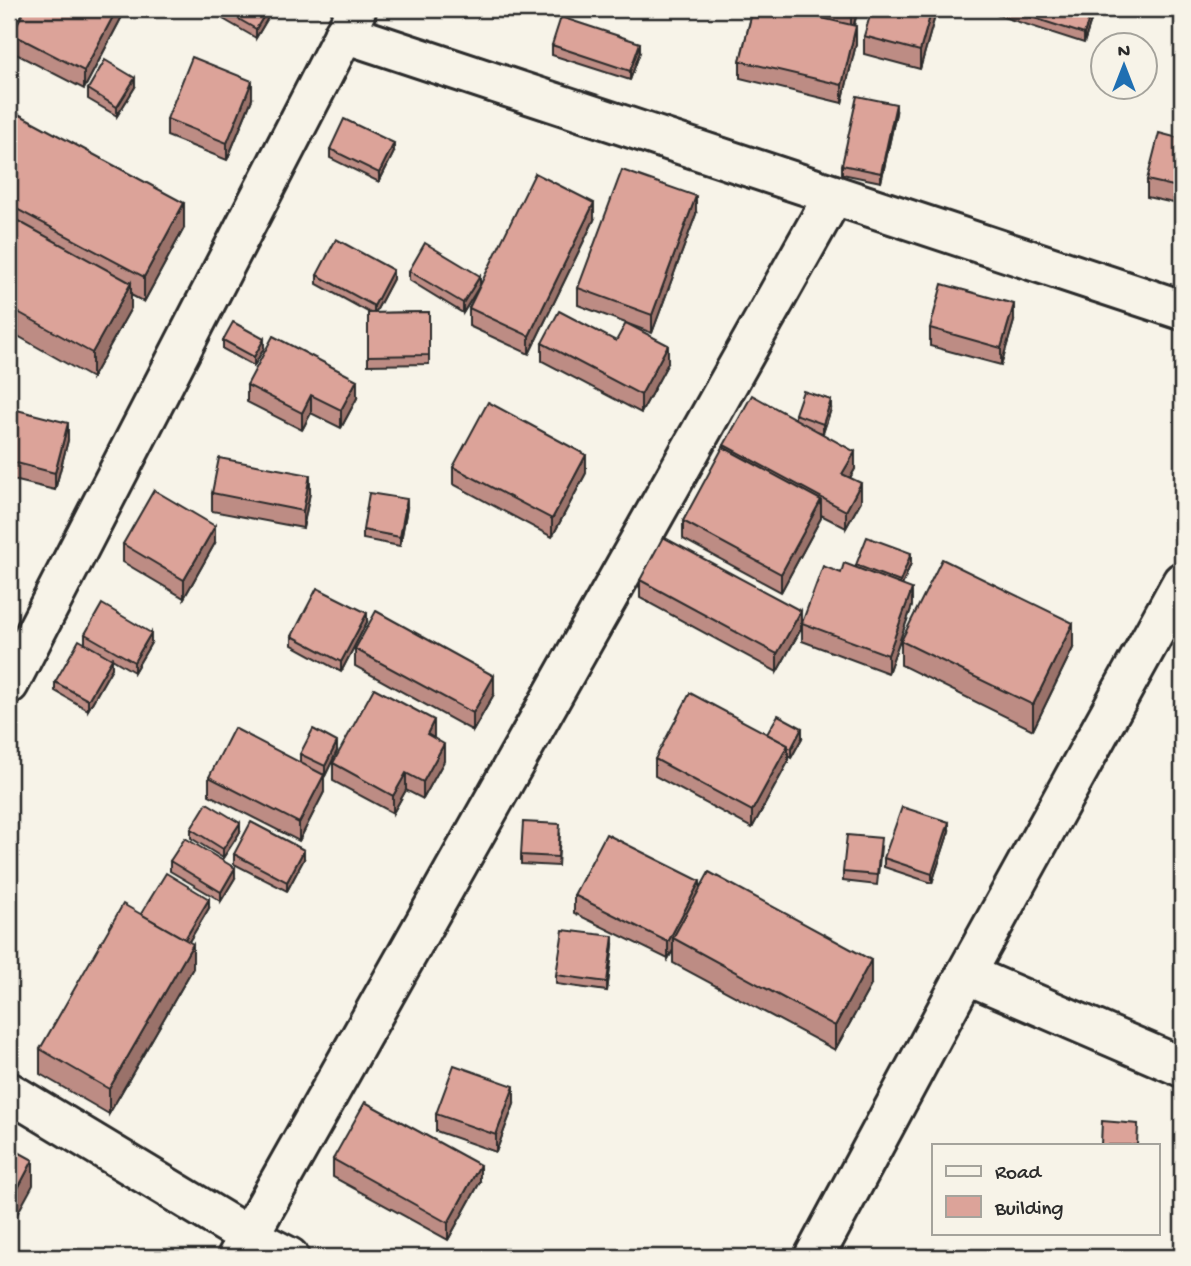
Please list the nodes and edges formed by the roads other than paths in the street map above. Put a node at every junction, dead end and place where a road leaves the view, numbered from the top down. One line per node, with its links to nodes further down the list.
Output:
1 (351, 21): 2 (street); 5 (street)
2 (834, 195): 3 (street); 9 (street)
3 (1182, 310)
4 (1182, 582): 6 (street)
5 (9, 684)
6 (967, 974): 7 (street); 11 (street)
7 (1182, 1067)
8 (9, 1092): 9 (street)
9 (242, 1247): 10 (street)
10 (289, 1257)
11 (814, 1257)

